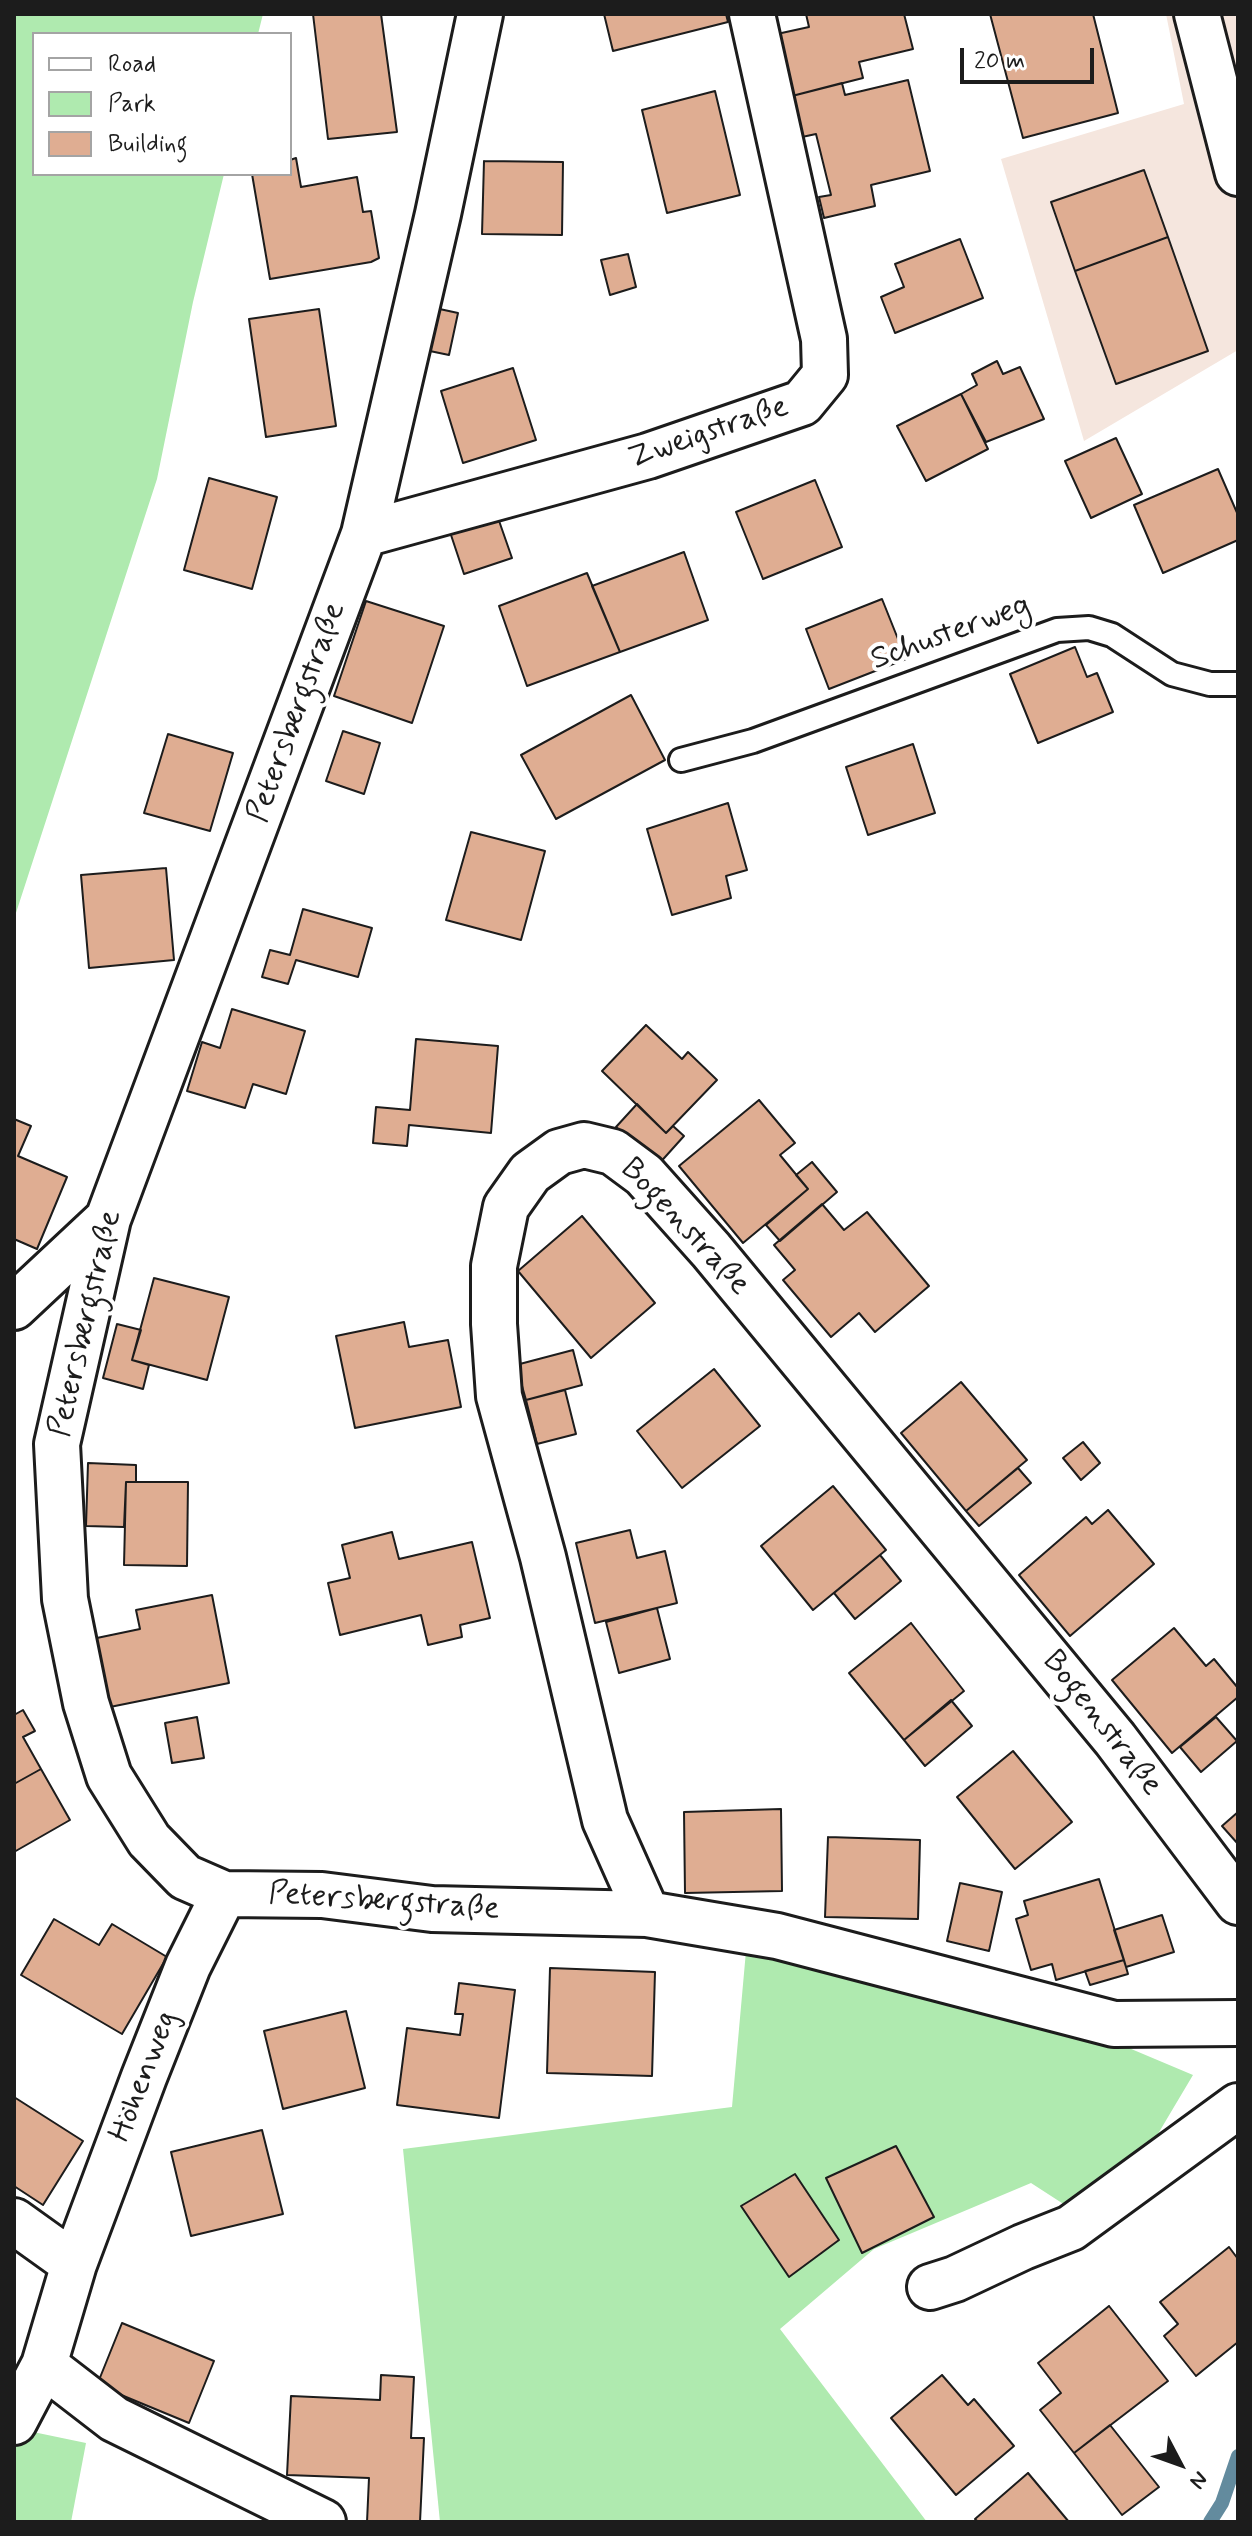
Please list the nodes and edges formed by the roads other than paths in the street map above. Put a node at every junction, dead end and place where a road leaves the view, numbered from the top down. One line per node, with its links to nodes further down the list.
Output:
1 (480, 14): 5 (street, Petersbergstraße)
2 (752, 14): 5 (street, Zweigstraße)
3 (1197, 14): 4 (street)
4 (1238, 173)
5 (364, 534): 8 (street, Petersbergstraße)
6 (1238, 684): 7 (lane, Schusterweg)
7 (681, 760)
8 (108, 1219): 9 (street); 10 (street, Petersbergstraße)
9 (14, 1307)
10 (224, 1894): 12 (street, Petersbergstraße); 16 (street, Höhenweg)
11 (1238, 1902): 12 (street, Bogenstraße)
12 (647, 1914): 13 (street, Petersbergstraße)
13 (1238, 2023)
14 (1238, 2106): 17 (street)
15 (14, 2221): 16 (street)
16 (74, 2264): 18 (street, Höhenweg)
17 (930, 2287)
18 (44, 2365): 19 (street, Höhenweg); 20 (street)
19 (14, 2422)
20 (323, 2522)

